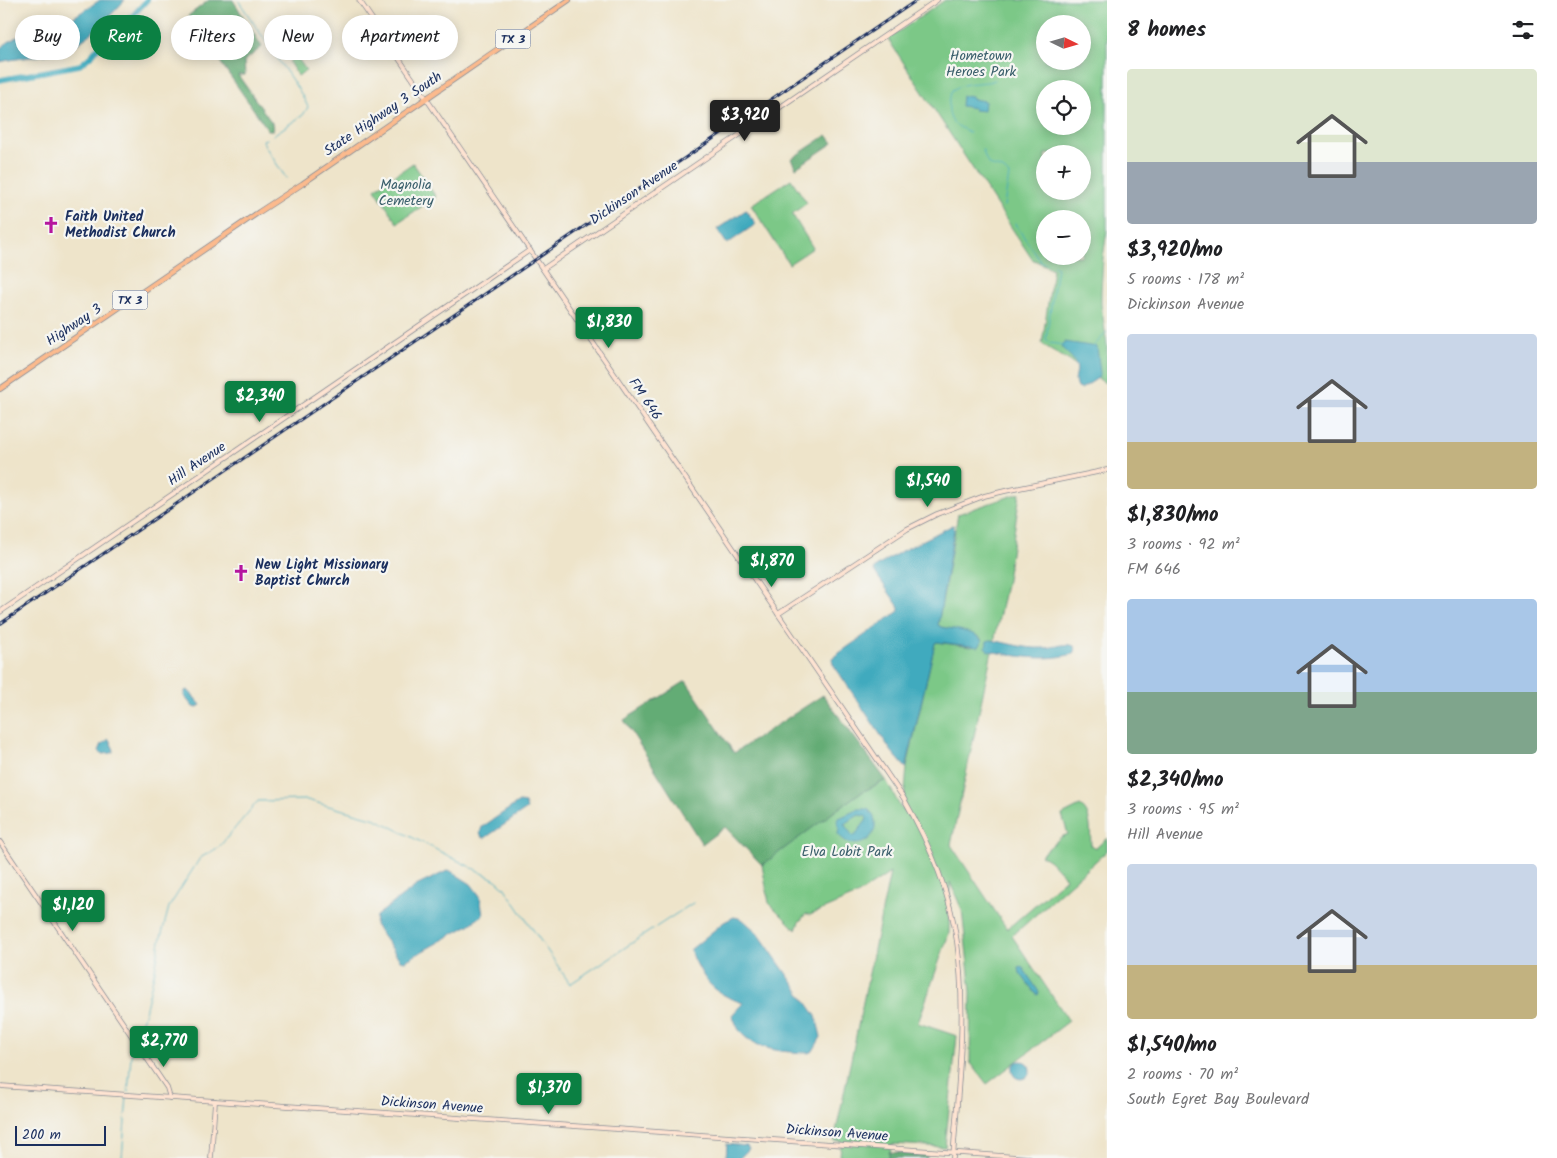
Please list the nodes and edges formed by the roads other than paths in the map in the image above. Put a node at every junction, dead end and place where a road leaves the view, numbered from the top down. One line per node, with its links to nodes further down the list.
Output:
1 (360, 0): 4 (main road, FM 646)
2 (569, 0): 4 (main road, State Highway 3 South / TX 3)
3 (937, 0): 7 (main road, Dickinson Avenue)
4 (426, 98): 5 (main road, State Highway 3 South / TX 3); 6 (main road, FM 646 / FM 646)
5 (259, 212): 8 (main road, Highway 3 / TX 3)
6 (530, 250): 7 (main road, FM 646 / FM 646); 10 (main road, Hill Avenue)
7 (543, 269): 11 (main road, FM 646 / FM 646)
8 (0, 389)
9 (1107, 470): 11 (main road)
10 (0, 612)
11 (778, 614): 16 (main road, FM 646)
12 (0, 842): 14 (main road)
13 (0, 1086): 14 (main road, Dickinson Avenue)
14 (170, 1098): 15 (main road, Dickinson Avenue)
15 (215, 1101): 16 (main road, Dickinson Avenue); 17 (main road)
16 (953, 1153): 18 (main road, FM 646); 19 (main road, Dickinson Avenue)
17 (210, 1158)
18 (953, 1158)
19 (1030, 1158)

